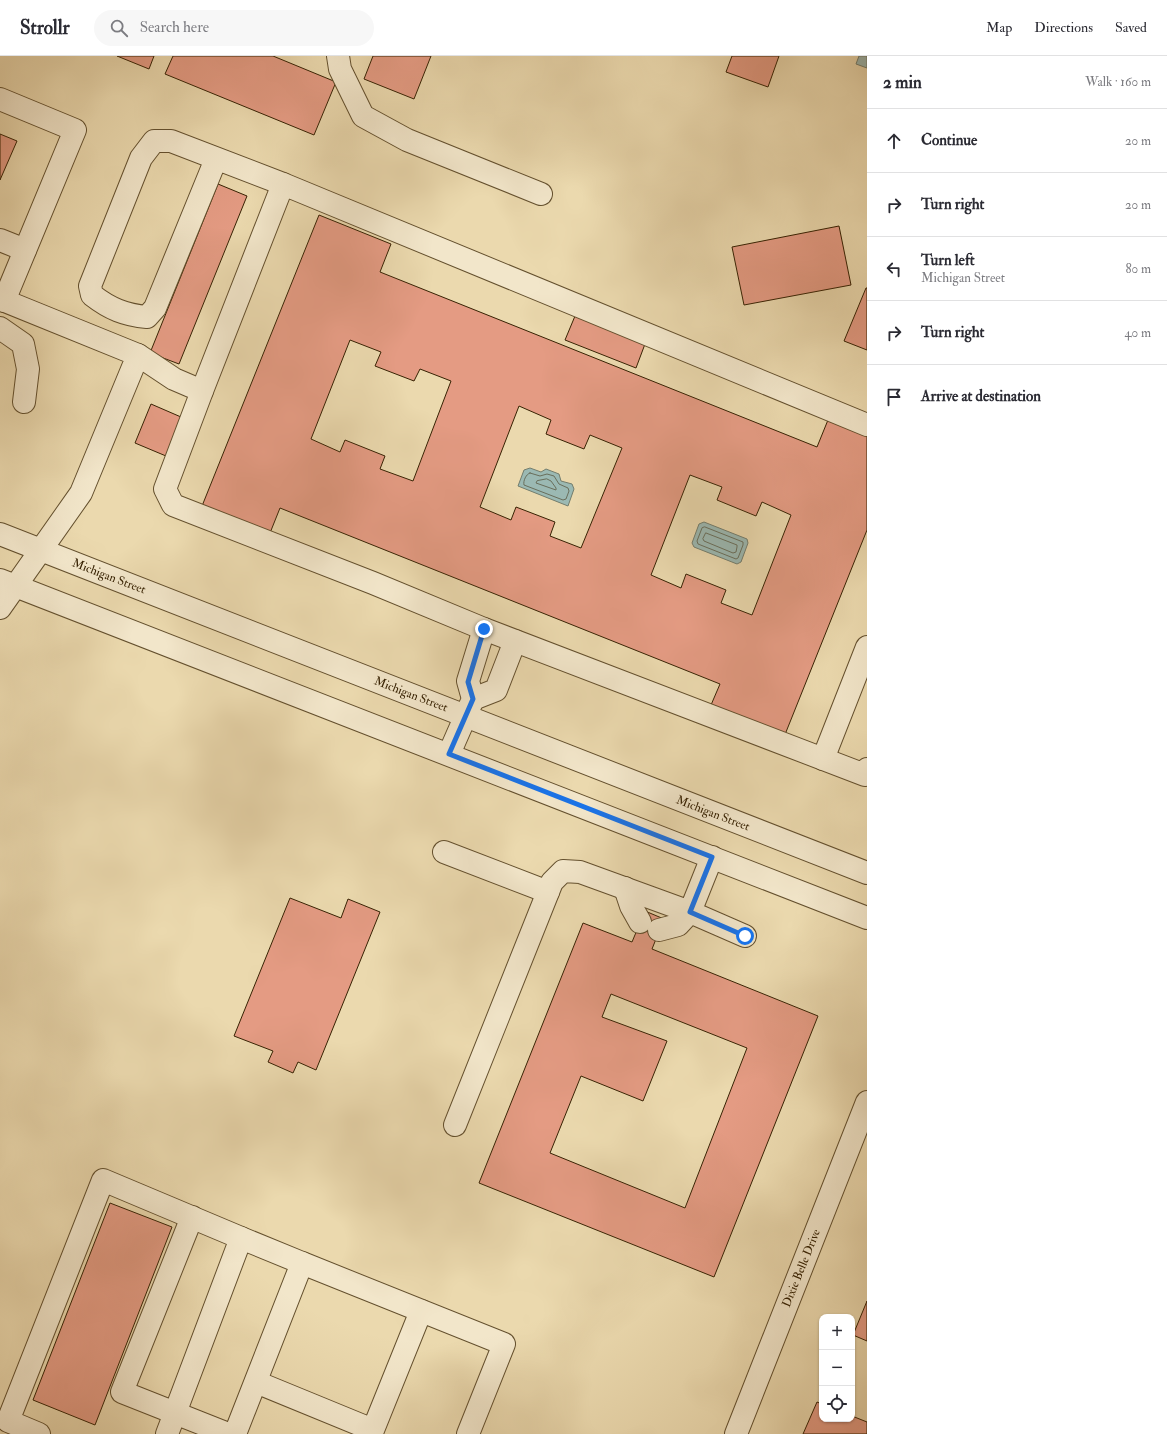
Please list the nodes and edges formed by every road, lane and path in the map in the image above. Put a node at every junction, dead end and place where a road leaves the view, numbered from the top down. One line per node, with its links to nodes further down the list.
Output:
1 (338, 56): 5 (street)
2 (0, 99): 7 (street)
3 (216, 159): 3 (street); 4 (street)
4 (283, 184): 11 (street); 13 (street)
5 (541, 194)
6 (0, 240): 7 (street)
7 (25, 250): 8 (street)
8 (2, 300): 10 (street)
9 (0, 328): 12 (street)
10 (138, 356): 11 (street); 15 (street)
11 (202, 391): 18 (street)
12 (24, 402)
13 (867, 425)
14 (0, 534): 15 (street, Michigan Street)
15 (42, 550): 16 (street); 21 (street, Michigan Street)
16 (8, 583): 17 (street); 22 (street)
17 (0, 608)
18 (484, 629): 19 (street); 21 (street)
19 (514, 641): 21 (street); 23 (street)
20 (867, 647): 23 (street)
21 (469, 707): 22 (street); 27 (street, Michigan Street)
22 (449, 754): 26 (street)
23 (823, 759): 24 (street)
24 (867, 769)
25 (444, 852): 29 (street)
26 (712, 857): 30 (street); 31 (street)
27 (867, 873)
28 (625, 888): 29 (street); 30 (street); 30 (street)
29 (548, 892): 34 (street)
30 (690, 912): 32 (street)
31 (867, 918)
32 (745, 936)
33 (867, 1102): 46 (street, Dixie Belle Drive)
34 (455, 1125)
35 (192, 1217): 36 (street); 40 (street); 41 (street)
36 (241, 1238): 37 (street); 40 (street)
37 (302, 1263): 38 (street); 39 (street)
38 (421, 1310): 39 (street); 45 (street)
39 (256, 1382): 44 (street)
40 (175, 1413): 42 (street); 43 (street)
41 (39, 1434)
42 (167, 1434)
43 (228, 1434)
44 (235, 1434)
45 (468, 1434)
46 (736, 1434)

